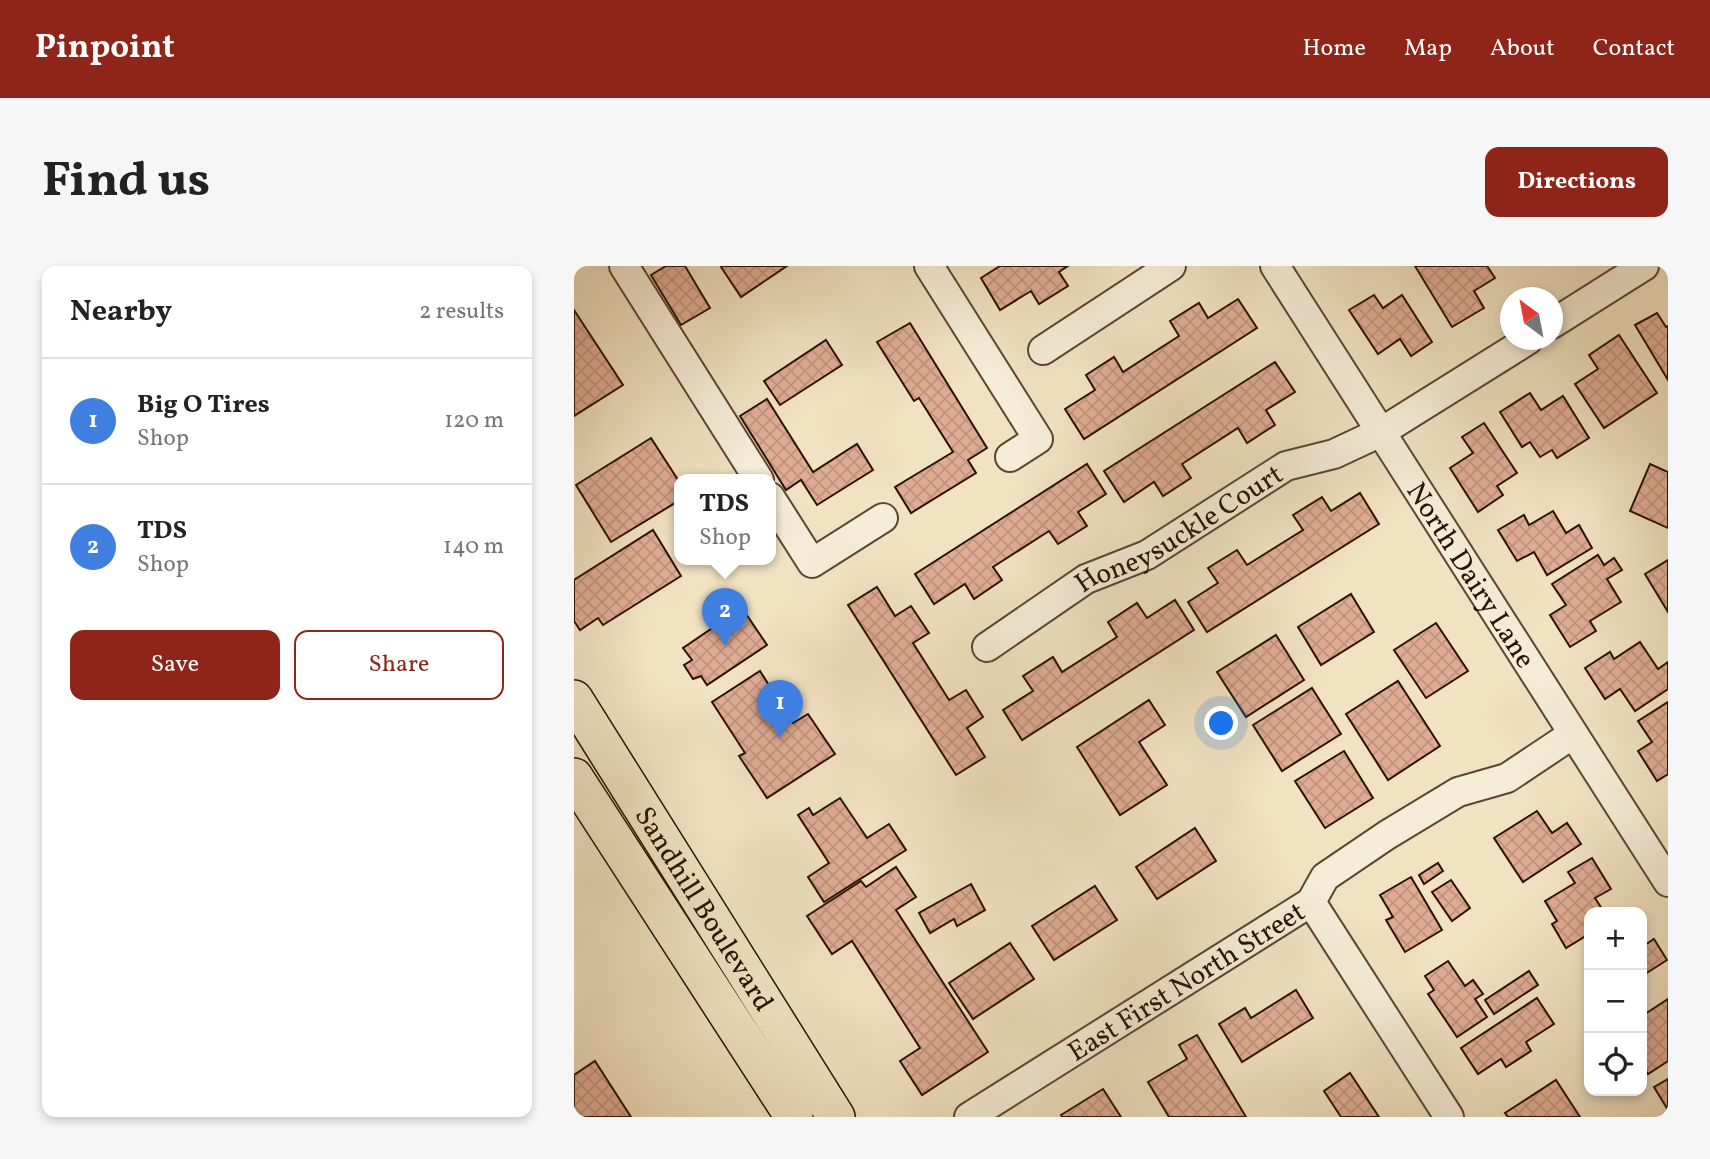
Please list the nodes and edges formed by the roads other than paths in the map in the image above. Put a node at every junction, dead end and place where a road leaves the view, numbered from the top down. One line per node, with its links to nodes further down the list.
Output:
1 (624, 266): 11 (street)
2 (929, 266): 10 (street)
3 (1171, 266): 8 (street)
4 (1275, 266): 9 (street, North Dairy Lane)
5 (1644, 266): 6 (street)
6 (1563, 317)
7 (1512, 350): 9 (street, Honeysuckle Court)
8 (1043, 351)
9 (1381, 432): 14 (street, Honeysuckle Court); 16 (street, North Dairy Lane)
10 (1010, 457)
11 (755, 474)
12 (776, 505): 13 (street)
13 (883, 518)
14 (987, 647)
15 (574, 699): 19 (main road, Sandhill Boulevard)
16 (1573, 734): 20 (street, North Dairy Lane); 21 (street, East First North Street)
17 (574, 755): 19 (main road)
18 (574, 777): 22 (main road, Sandhill Boulevard)
19 (682, 872): 23 (main road, Sandhill Boulevard)
20 (1668, 882)
21 (1311, 902): 24 (street, East First North Street); 25 (street)
22 (794, 1117)
23 (836, 1117)
24 (969, 1117)
25 (1449, 1117)

